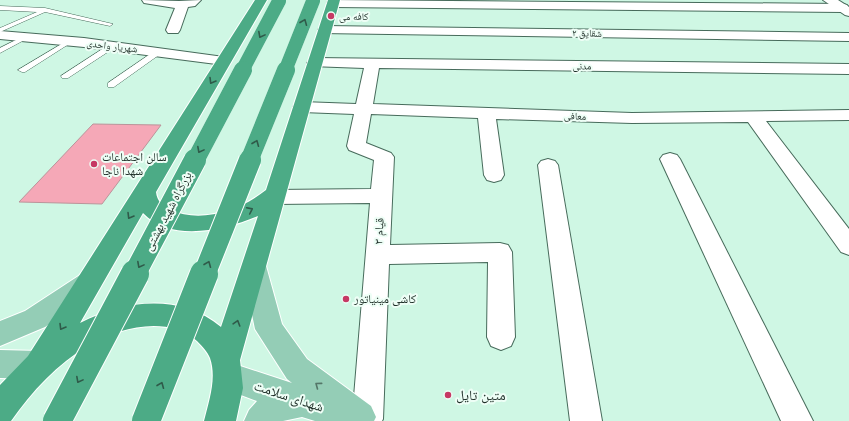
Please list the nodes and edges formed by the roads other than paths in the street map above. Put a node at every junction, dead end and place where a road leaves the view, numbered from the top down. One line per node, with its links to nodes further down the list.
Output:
1 (148, 0): 5 (street)
2 (273, 0): 20 (highway); 50 (highway, بزرگراه شهید بهشتی, one-way to 50, bridge)
3 (829, 0): 8 (street)
4 (323, 1): 8 (street); 12 (highway); 51 (highway, one-way to 4, bridge)
5 (190, 3): 11 (street)
6 (0, 8): 7 (lane)
7 (45, 10): 9 (lane); 10 (lane)
8 (846, 10)
9 (110, 24)
10 (0, 30)
11 (173, 30)
12 (325, 30): 15 (street, شقایق ۲); 21 (highway)
13 (0, 35): 14 (street, شهریار واحدی)
14 (28, 36): 16 (street, شهریار واحدی); 18 (lane)
15 (849, 37)
16 (70, 41): 17 (street, شهریار واحدی); 24 (lane)
17 (113, 46): 19 (street, شهریار واحدی); 25 (lane)
18 (0, 52)
19 (159, 52): 20 (street, شهریار واحدی); 26 (lane)
20 (224, 61): 35 (highway, one-way to 35)
21 (315, 63): 22 (street, مدنی); 27 (highway)
22 (372, 64): 23 (street, مدنی); 28 (street, قیام ۳)
23 (849, 69)
24 (22, 70)
25 (65, 76)
26 (111, 85)
27 (302, 107): 28 (street, معافی); 36 (highway)
28 (362, 109): 29 (street, معافی); 37 (street, قیام ۳)
29 (486, 113): 31 (street, معافی); 34 (street)
30 (849, 115): 31 (street, معافی)
31 (753, 116): 38 (street)
32 (670, 159): 55 (street)
33 (548, 165): 54 (street)
34 (494, 175)
35 (145, 192): 36 (highway, one-way to 36); 41 (highway, one-way to 41)
36 (275, 195): 37 (street); 40 (highway)
37 (381, 196): 39 (street, قیام ۳)
38 (849, 246)
39 (378, 255): 43 (street); 49 (street, قیام ۳)
40 (254, 266): 46 (highway, one-way to 40); 49 (main road, one-way to 40)
41 (90, 281): 42 (main road); 45 (highway, one-way to 45)
42 (0, 334)
43 (501, 337)
44 (0, 364): 45 (main road)
45 (39, 365): 46 (highway); 48 (highway)
46 (226, 368): 47 (main road, شهدای سلامت); 52 (highway)
47 (302, 402): 49 (main road, شهدای سلامت); 53 (main road)
48 (0, 410)
49 (367, 419)
50 (57, 421)
51 (146, 421)
52 (220, 421)
53 (260, 421)
54 (586, 421)
55 (797, 421)

